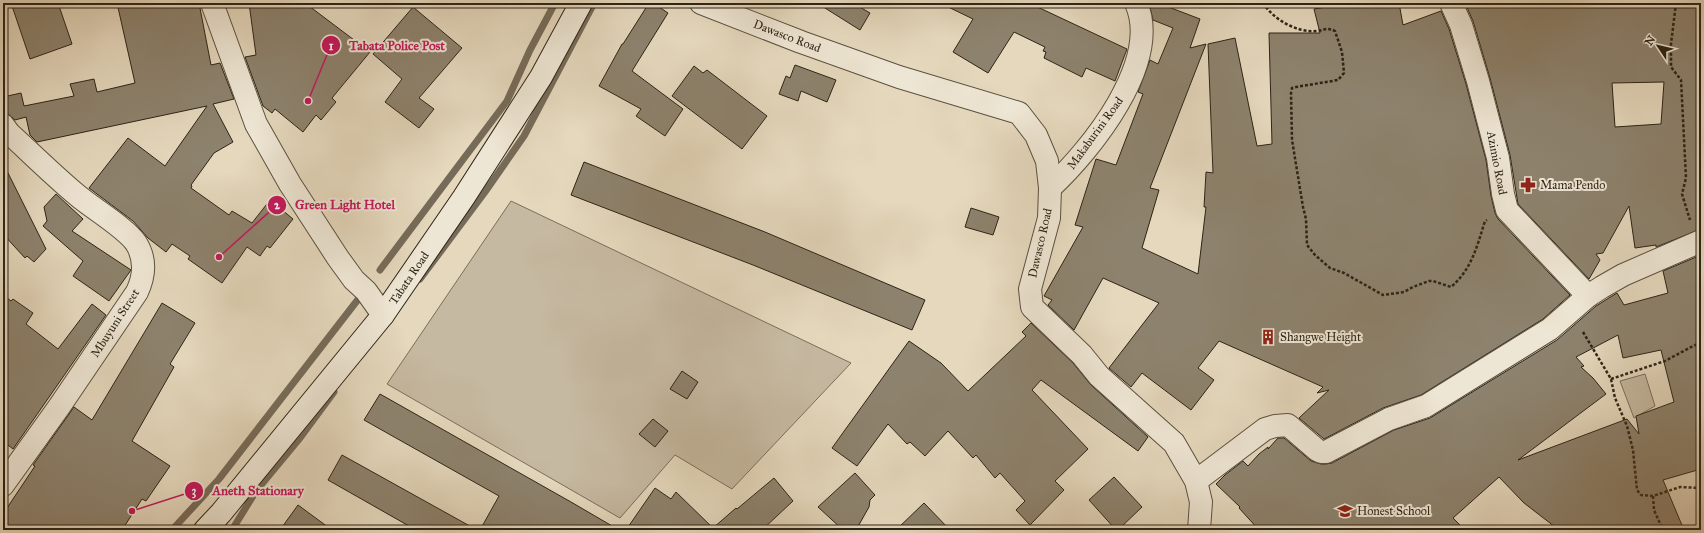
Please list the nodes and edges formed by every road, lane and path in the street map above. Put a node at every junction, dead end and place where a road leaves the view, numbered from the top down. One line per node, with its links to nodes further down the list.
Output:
1 (212, 3): 14 (street)
2 (581, 3): 14 (street, Tabata Road)
3 (701, 3): 9 (street, Dawasco Road)
4 (1136, 3): 9 (street, Makaburini Road)
5 (1263, 3): 10 (path)
6 (1451, 3): 10 (street, Azimio Road)
7 (1676, 3): 11 (path)
8 (3, 125): 18 (street, Mbuyuni Street)
9 (1050, 188): 17 (street, Dawasco Road)
10 (1507, 210): 12 (street, Azimio Road)
11 (1699, 242): 12 (street)
12 (1588, 296): 13 (street)
13 (1570, 311): 16 (path); 17 (street)
14 (383, 315): 21 (street, Tabata Road)
15 (1701, 343): 16 (path)
16 (1611, 379): 20 (path)
17 (1196, 481): 22 (street, Dawasco Road)
18 (3, 484)
19 (1701, 488): 20 (path)
20 (1653, 496): 23 (path)
21 (205, 530)
22 (1199, 530)
23 (1663, 530)

